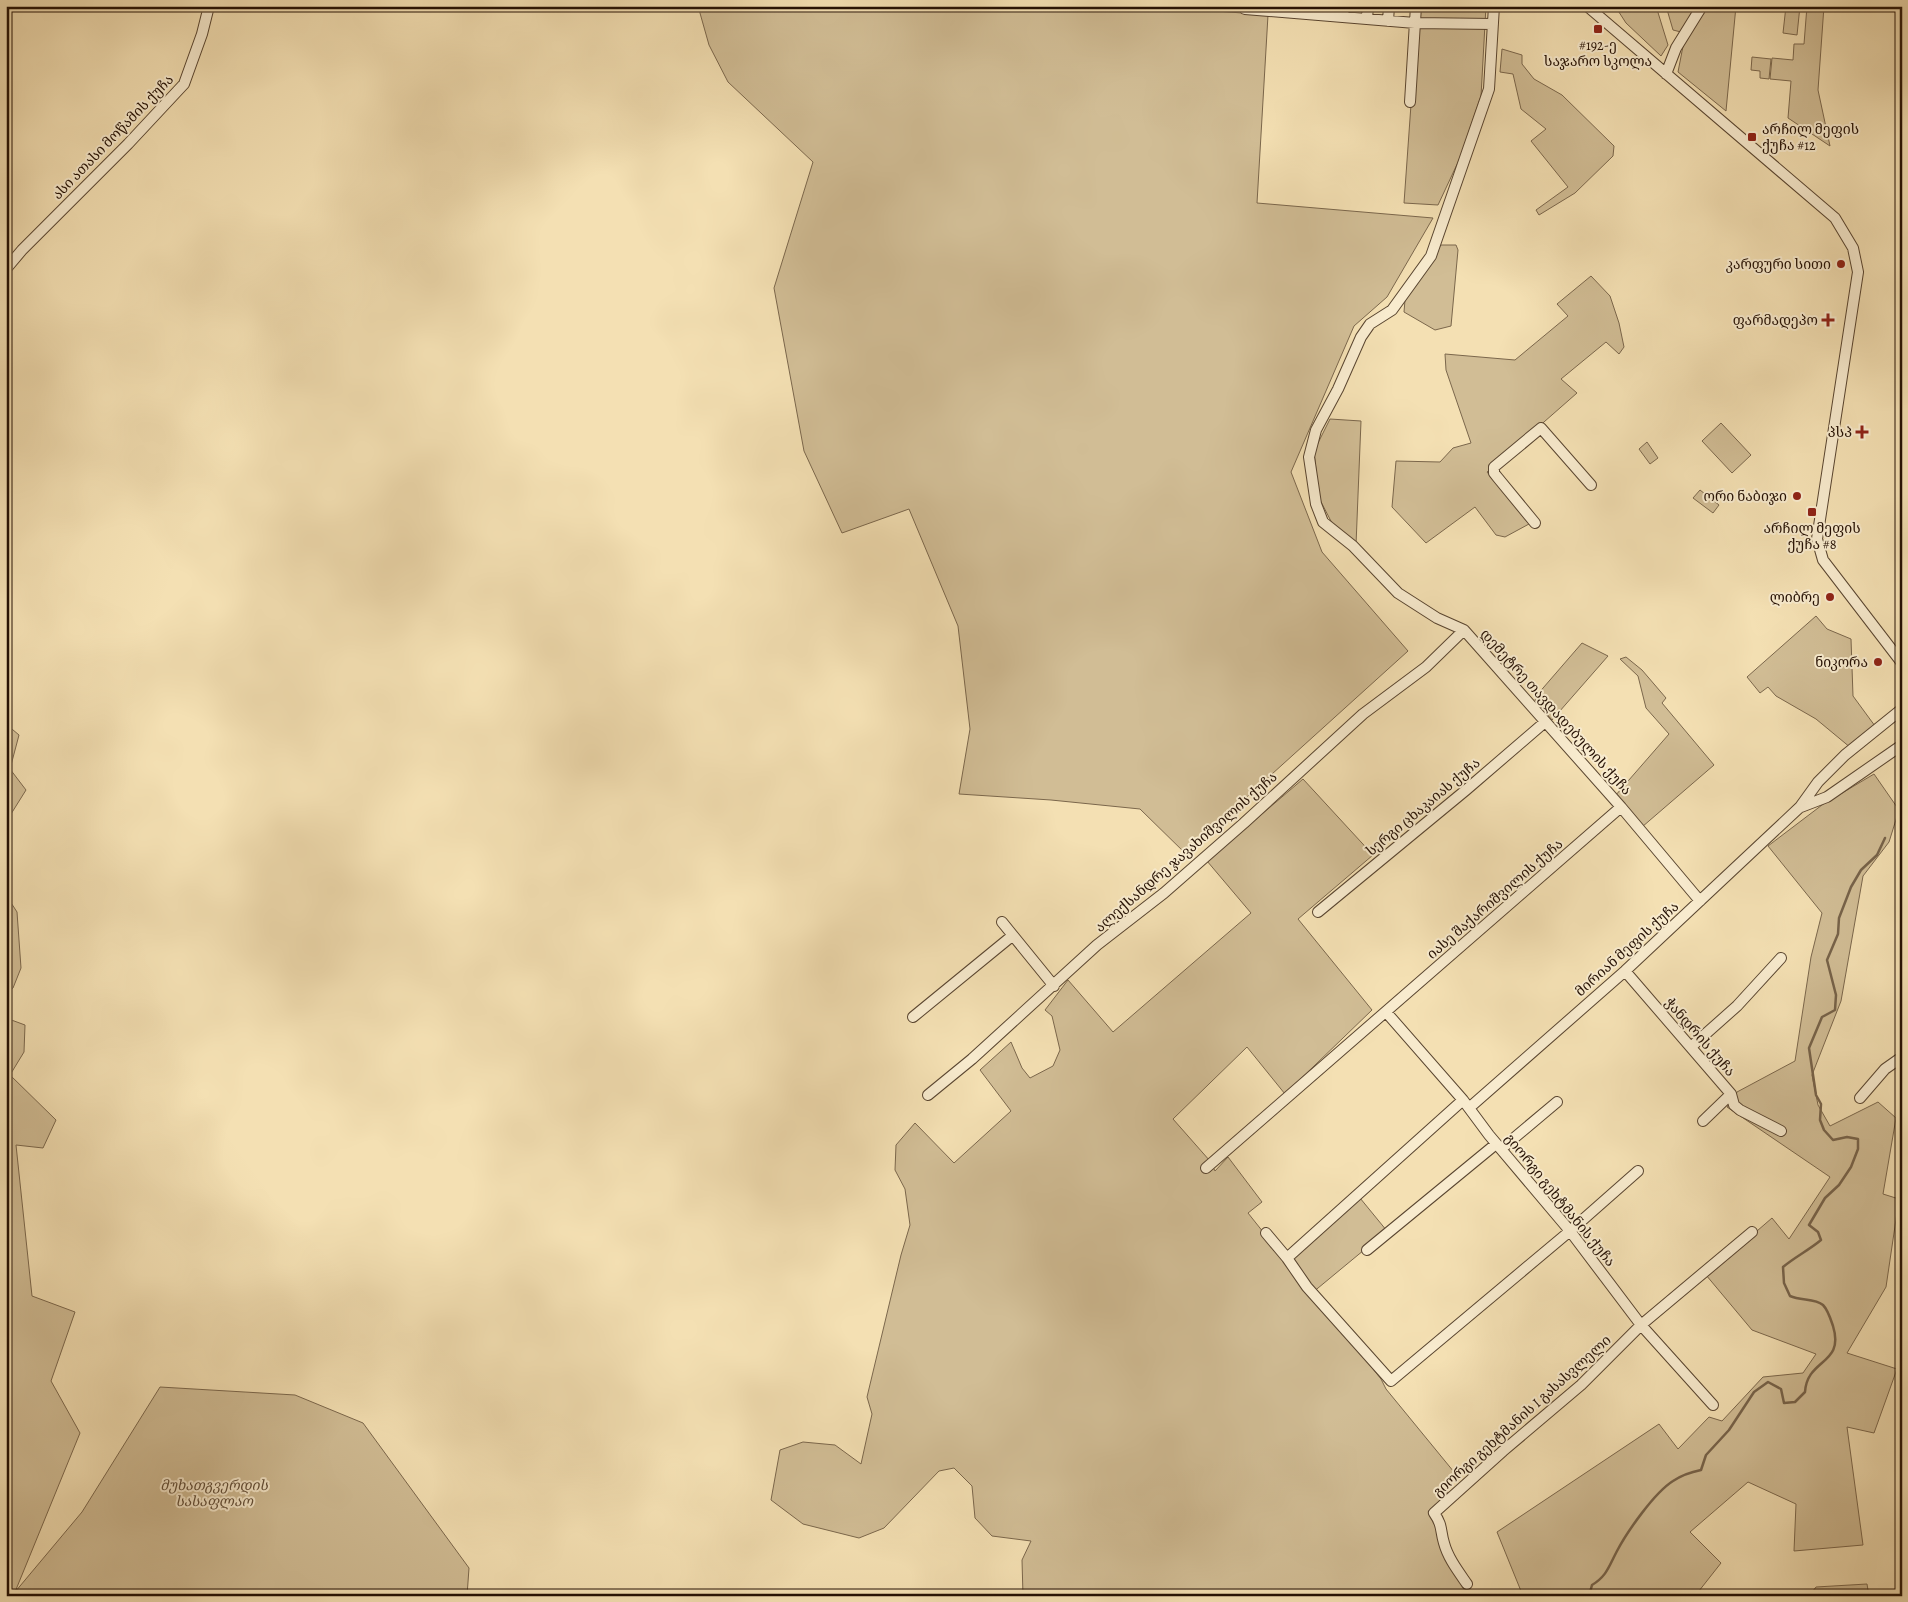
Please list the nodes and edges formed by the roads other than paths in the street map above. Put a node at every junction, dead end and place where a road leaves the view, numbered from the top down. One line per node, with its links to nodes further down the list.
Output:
1 (208, 6): 17 (street, ასი ათასი მოწამის ქუჩა)
2 (1245, 6): 9 (street)
3 (1368, 6): 11 (street)
4 (1389, 6): 12 (street)
5 (1416, 6): 13 (street)
6 (1494, 6): 14 (street, დემეტრე თავდადებულის ქუჩა)
7 (1584, 6): 15 (street)
8 (1702, 6): 15 (street)
9 (1308, 10): 10 (street)
10 (1344, 12): 11 (street)
11 (1367, 19): 12 (street)
12 (1388, 21): 13 (street)
13 (1415, 23): 14 (street); 16 (street)
14 (1493, 24): 20 (street, დემეტრე თავდადებულის ქუჩა)
15 (1666, 74): 21 (street)
16 (1410, 102)
17 (6, 269)
18 (1590, 485): 19 (street)
19 (1535, 523)
20 (1464, 630): 23 (street, დემეტრე თავდადებულის ქუჩა); 35 (street, ალექსანდრე ჯავახიშვილის ქუჩა)
21 (1902, 663)
22 (1902, 709): 25 (street, მირიან მეფის ქუჩა)
23 (1545, 722): 27 (street, დემეტრე თავდადებულის ქუჩა); 30 (street, სერგი ცხაკაიას ქუჩა)
24 (1902, 745): 26 (street, მირიან მეფის ქუჩა)
25 (1818, 782): 26 (street); 28 (street, მირიან მეფის ქუჩა)
26 (1831, 794): 28 (street, მირიან მეფის ქუჩა)
27 (1621, 806): 29 (street, დემეტრე თავდადებულის ქუჩა); 36 (street, იასე შაქარიშვილის ქუჩა)
28 (1800, 807): 29 (street, მირიან მეფის ქუჩა)
29 (1700, 901): 34 (street, მირიან მეფის ქუჩა)
30 (1318, 912)
31 (1002, 922): 32 (street)
32 (1012, 936): 35 (street); 37 (street)
33 (1781, 958): 38 (street)
34 (1625, 971): 38 (street, ჭანდრის ქუჩა); 44 (street, მირიან მეფის ქუჩა)
35 (1054, 986): 41 (street, ალექსანდრე ჯავახიშვილის ქუჩა)
36 (1386, 1012): 44 (street, გიორგი გეხტმანის ქუჩა); 48 (street, იასე შაქარიშვილის ქუჩა)
37 (913, 1017)
38 (1692, 1046): 40 (street, ჭანდრის ქუჩა)
39 (1902, 1057): 42 (street)
40 (1731, 1094): 45 (street); 46 (street, ჭანდრის ქუჩა)
41 (928, 1095)
42 (1860, 1098)
43 (1556, 1102): 47 (street)
44 (1466, 1104): 47 (street, გიორგი გეხტმანის ქუჩა); 54 (street, მირიან მეფის ქუჩა)
45 (1703, 1121)
46 (1781, 1131)
47 (1498, 1146): 51 (street, გიორგი გეხტმანის ქუჩა); 53 (street)
48 (1206, 1168)
49 (1638, 1171): 51 (street)
50 (1266, 1232): 54 (street)
51 (1570, 1232): 54 (street); 55 (street, გიორგი გეხტმანის ქუჩა)
52 (1752, 1232): 55 (street)
53 (1367, 1250)
54 (1287, 1258)
55 (1641, 1325): 56 (street, გიორგი გეხტმანის ქუჩა); 57 (street, გიორგი გეხტმანის I გასასვლელი)
56 (1713, 1405)
57 (1467, 1584)

